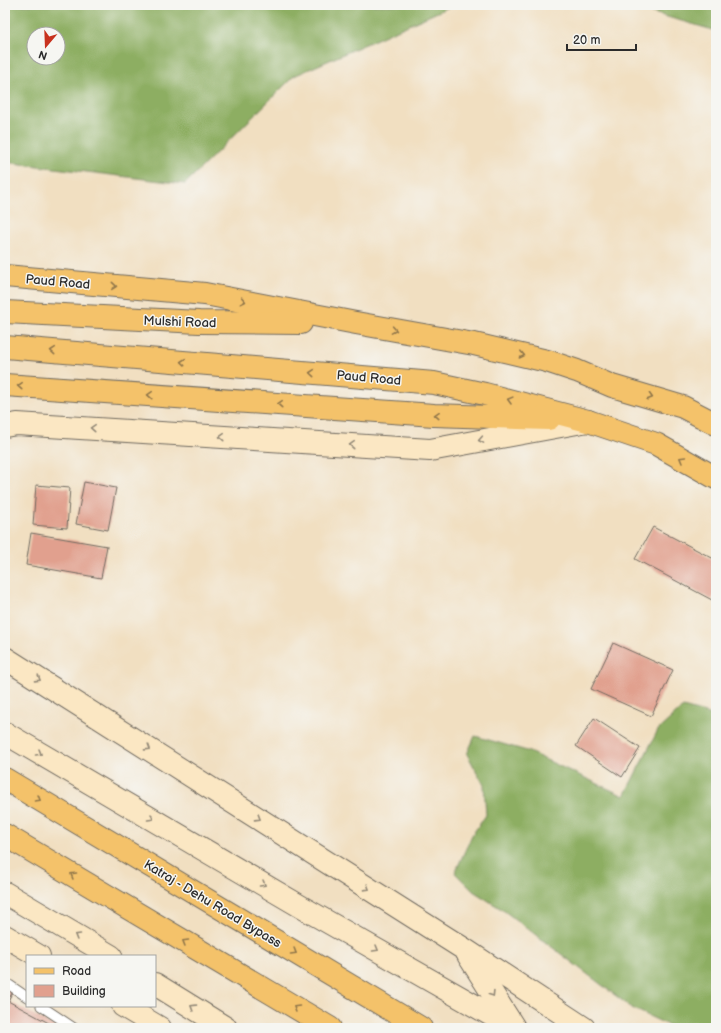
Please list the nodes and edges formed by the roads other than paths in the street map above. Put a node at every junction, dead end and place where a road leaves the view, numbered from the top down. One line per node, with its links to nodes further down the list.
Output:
1 (5, 276): 3 (main road, Paud Road, one-way to 3)
2 (5, 312): 3 (main road, Mulshi Road)
3 (356, 323): 7 (main road, Paud Road, one-way to 7)
4 (5, 346): 6 (main road, Paud Road, one-way to 4)
5 (5, 385): 6 (main road, one-way to 5)
6 (588, 421): 8 (street, one-way to 8); 9 (main road, Paud Road, one-way to 6)
7 (716, 424)
8 (5, 426)
9 (716, 478)
10 (5, 658): 16 (street, one-way to 16)
11 (5, 733): 29 (street, one-way to 29)
12 (5, 779): 28 (main road, Katraj - Dehu Road Bypass, one-way to 28)
13 (5, 835): 27 (main road, one-way to 13)
14 (5, 893): 18 (street, one-way to 14)
15 (5, 936): 17 (street)
16 (464, 949): 29 (street, one-way to 29); 30 (street)
17 (37, 955)
18 (109, 955)
19 (5, 982): 21 (lane)
20 (156, 985): 26 (street, one-way to 20)
21 (26, 996)
22 (42, 1007): 24 (lane)
23 (125, 1007): 25 (street)
24 (74, 1028)
25 (160, 1028)
26 (226, 1028)
27 (330, 1028)
28 (421, 1028)
29 (514, 1028)
30 (584, 1028)

